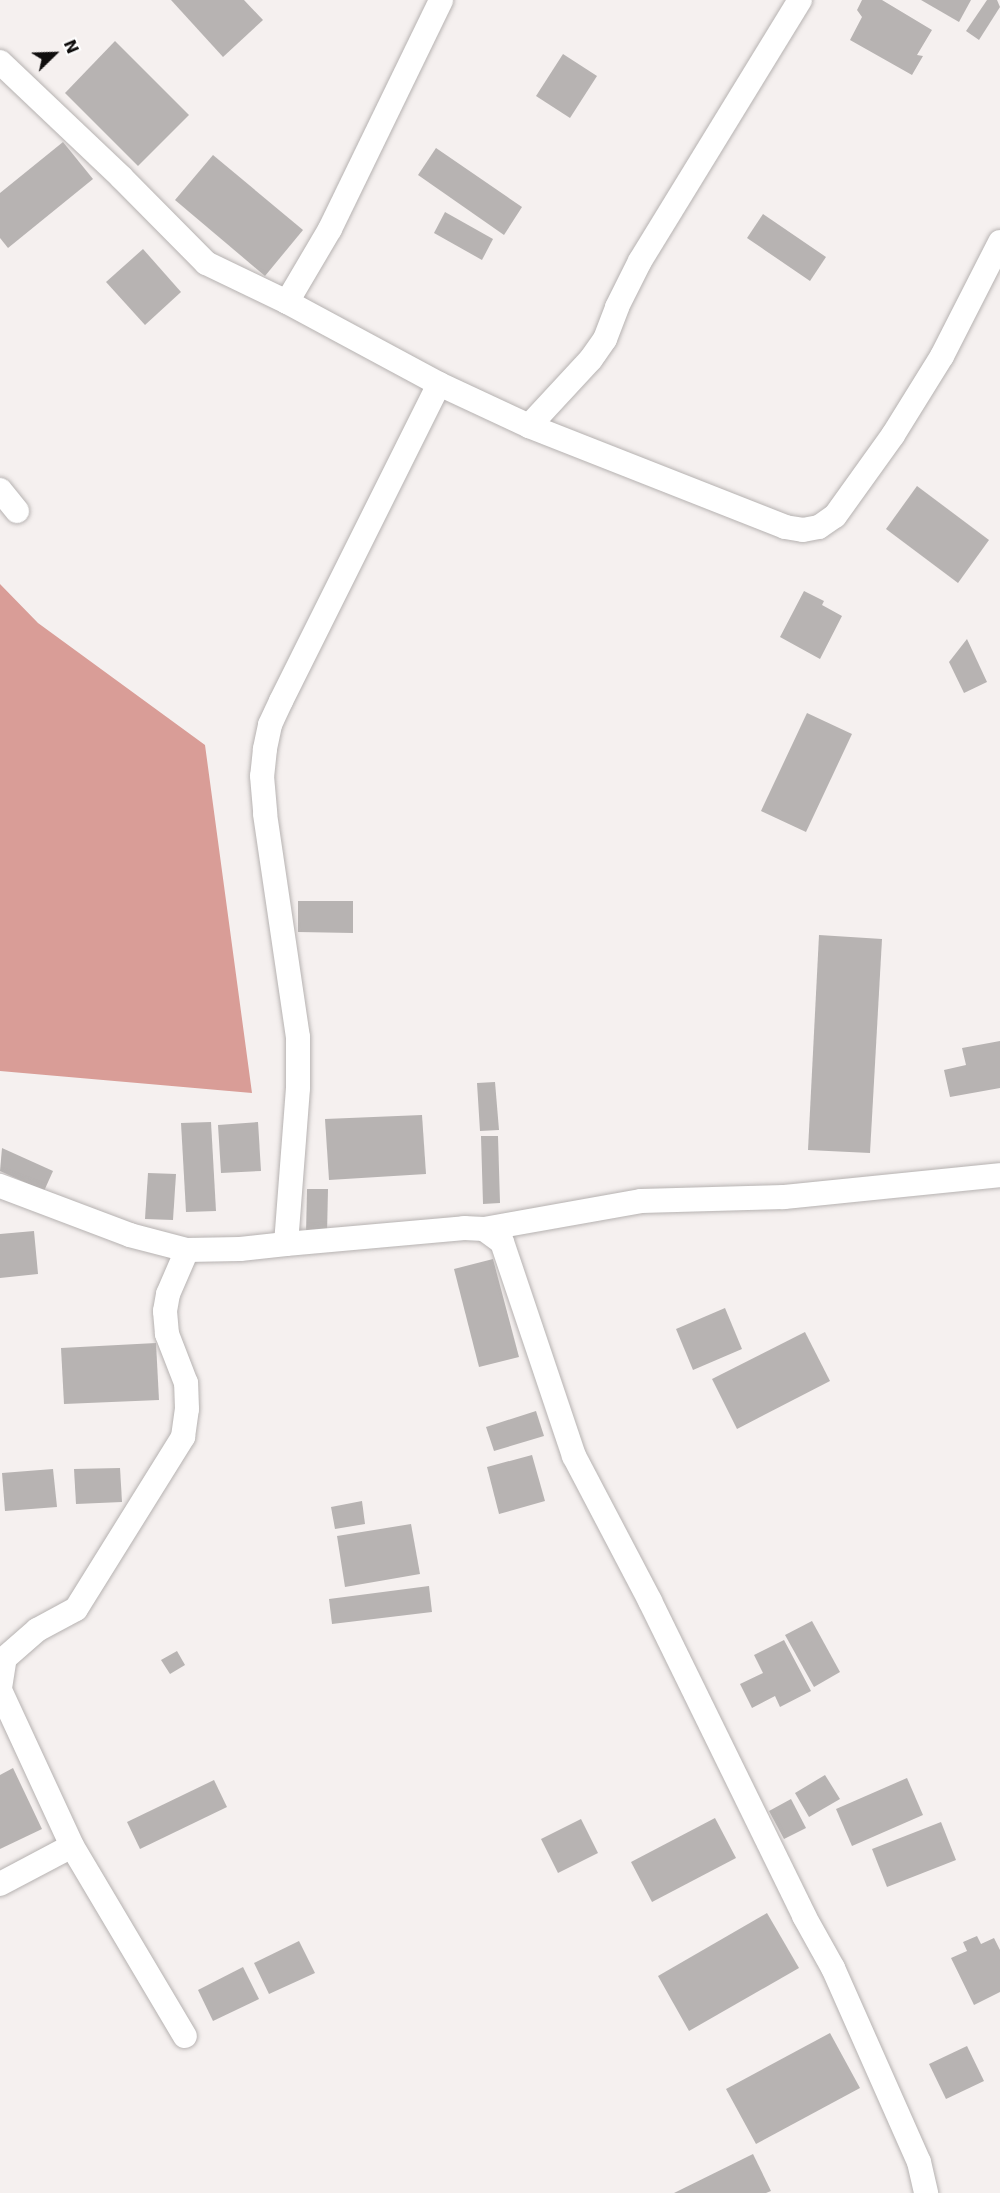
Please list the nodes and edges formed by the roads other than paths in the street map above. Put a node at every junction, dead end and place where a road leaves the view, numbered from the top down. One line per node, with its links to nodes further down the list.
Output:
1 (441, 0): 5 (street)
2 (800, 0): 7 (street)
3 (0, 62): 5 (street)
4 (1000, 242): 7 (street)
5 (287, 302): 6 (street)
6 (440, 384): 7 (street); 13 (street)
7 (529, 426)
8 (0, 490): 9 (street)
9 (17, 511)
10 (1000, 1175): 12 (street)
11 (0, 1186): 14 (street)
12 (484, 1229): 13 (street); 19 (street)
13 (286, 1244): 14 (street)
14 (187, 1250): 15 (street)
15 (0, 1689): 16 (street)
16 (72, 1846): 17 (street); 18 (street)
17 (0, 1884)
18 (185, 2036)
19 (926, 2193)

